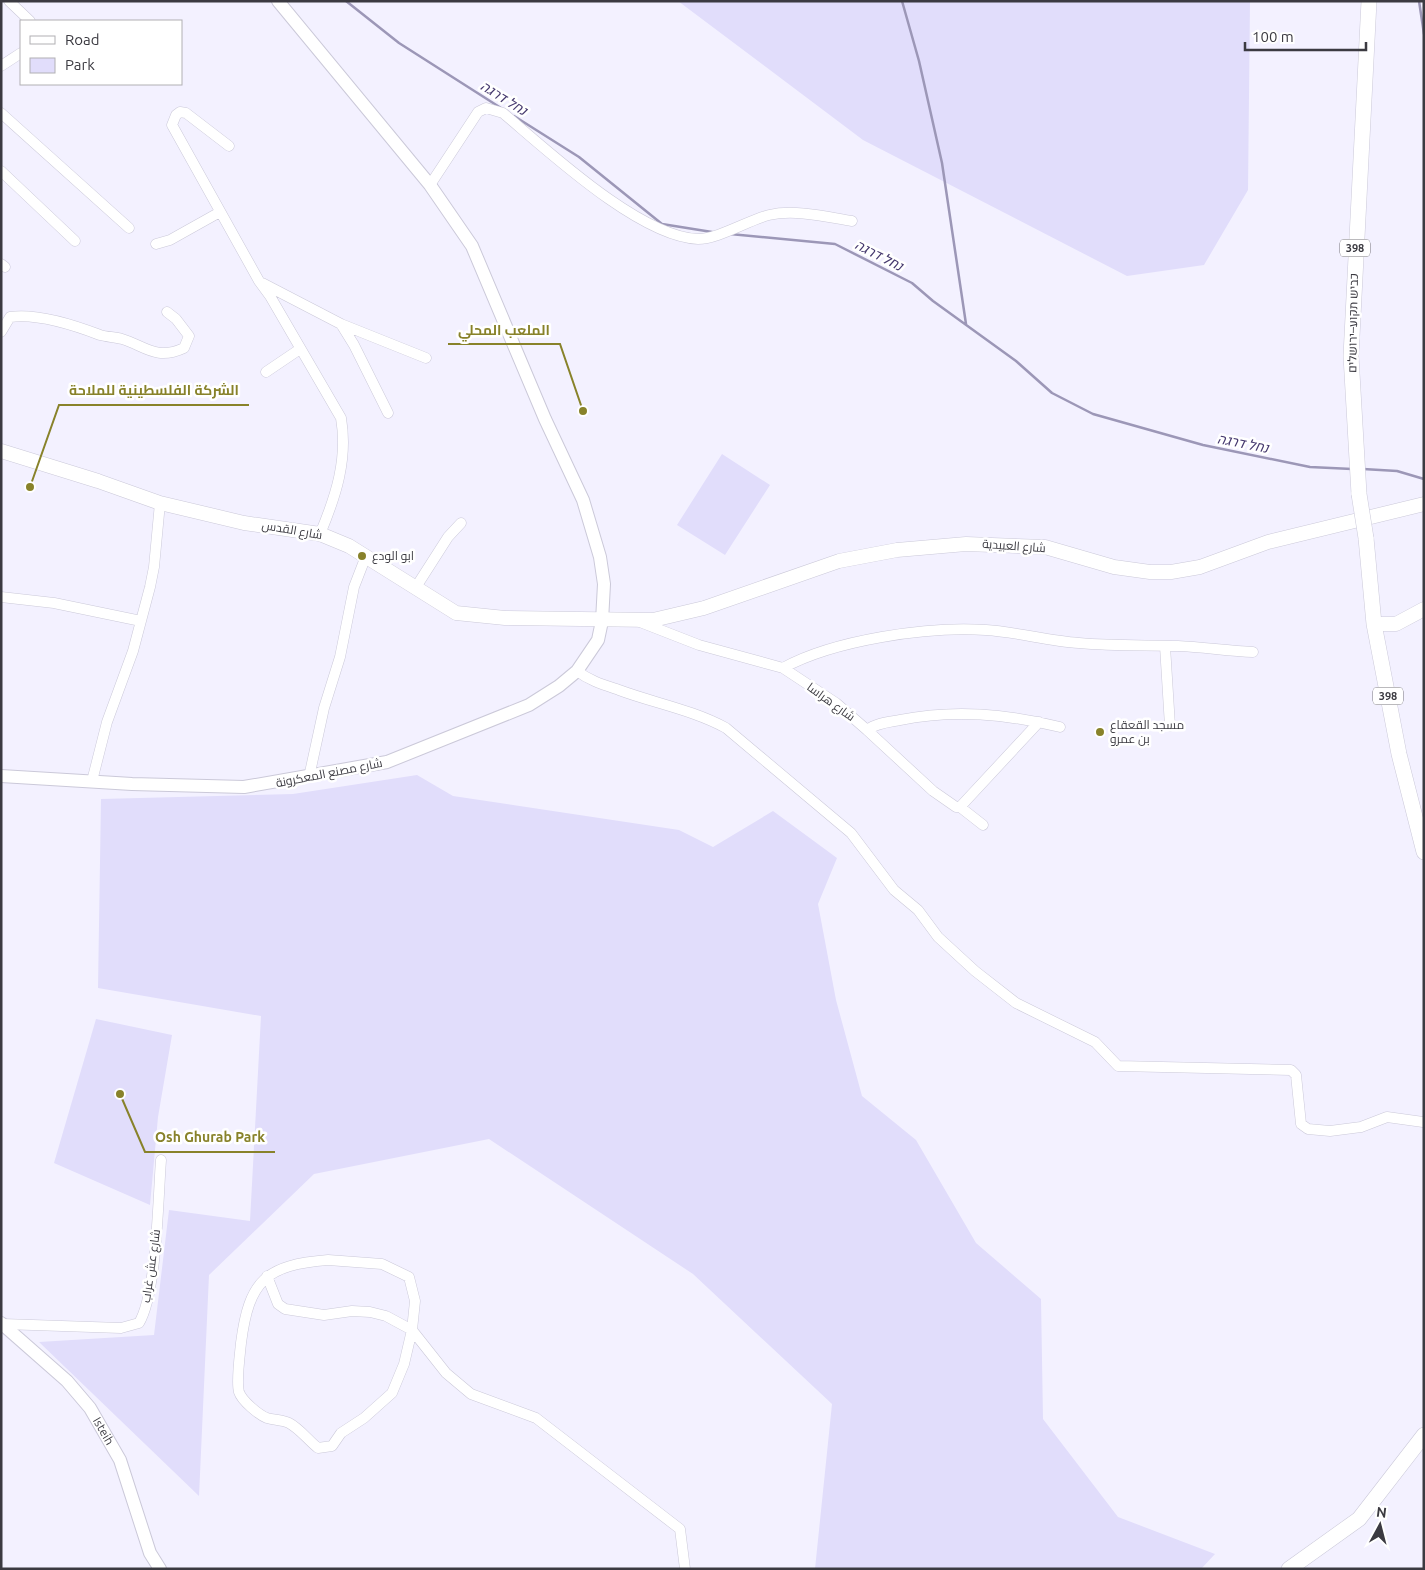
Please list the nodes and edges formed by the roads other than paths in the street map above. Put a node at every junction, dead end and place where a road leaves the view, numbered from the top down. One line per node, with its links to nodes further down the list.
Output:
1 (9, 1): 4 (street)
2 (278, 1): 10 (street, شارع مصنع المعكرونة)
3 (1369, 1): 36 (main road, כביש תקוע–ירושלים / 398, bridge)
4 (29, 20)
5 (20, 54): 6 (street)
6 (1, 66)
7 (1, 112): 13 (street)
8 (228, 146): 11 (street)
9 (1, 171): 14 (street)
10 (430, 185): 12 (street); 35 (street, شارع مصنع المعكرونة)
11 (220, 212): 15 (street); 16 (street)
12 (852, 221)
13 (129, 228)
14 (75, 241)
15 (156, 244)
16 (259, 281): 18 (street); 20 (street)
17 (167, 312): 19 (street)
18 (341, 324): 21 (street); 23 (street)
19 (1, 332)
20 (300, 349): 22 (street); 28 (street)
21 (426, 358)
22 (266, 372)
23 (388, 412)
24 (1, 451): 25 (main road, شارع القدس)
25 (160, 503): 28 (main road, شارع القدس); 34 (street)
26 (1424, 504): 33 (main road, شارع العبيدية)
27 (461, 523): 30 (street)
28 (320, 534): 29 (main road, شارع القدس)
29 (366, 556): 30 (main road, شارع القدس); 46 (street)
30 (416, 587): 35 (main road, شارع القدس)
31 (1, 597): 34 (street)
32 (1424, 610): 36 (main road)
33 (637, 620): 35 (main road, شارع العبيدية); 39 (street, شارع هراسا)
34 (141, 621): 47 (street)
35 (602, 621): 40 (street, شارع مصنع المعكرونة)
36 (1374, 624): 50 (main road, 398)
37 (1165, 646): 38 (street); 39 (street); 42 (street)
38 (1253, 652)
39 (783, 668): 44 (street, شارع هراسا)
40 (577, 671): 46 (street, شارع مصنع المعكرونة); 51 (street)
41 (1039, 722): 43 (street, شارع هراسا); 44 (street, شارع هراسا); 48 (street)
42 (1170, 726)
43 (1060, 727)
44 (867, 730): 48 (street)
45 (1, 776): 47 (street, شارع مصنع المعكرونة)
46 (309, 777): 47 (street, شارع مصنع المعكرونة)
47 (92, 781)
48 (960, 806): 49 (street)
49 (983, 825)
50 (1424, 852)
51 (1424, 1122)
52 (161, 1160): 54 (street, شارع عش غراب)
53 (267, 1276): 55 (street); 55 (street); 55 (street)
54 (2, 1324): 57 (street, Isteih)
55 (412, 1330): 58 (street)
56 (1424, 1435): 59 (main road)
57 (160, 1569)
58 (685, 1569)
59 (1290, 1569)

